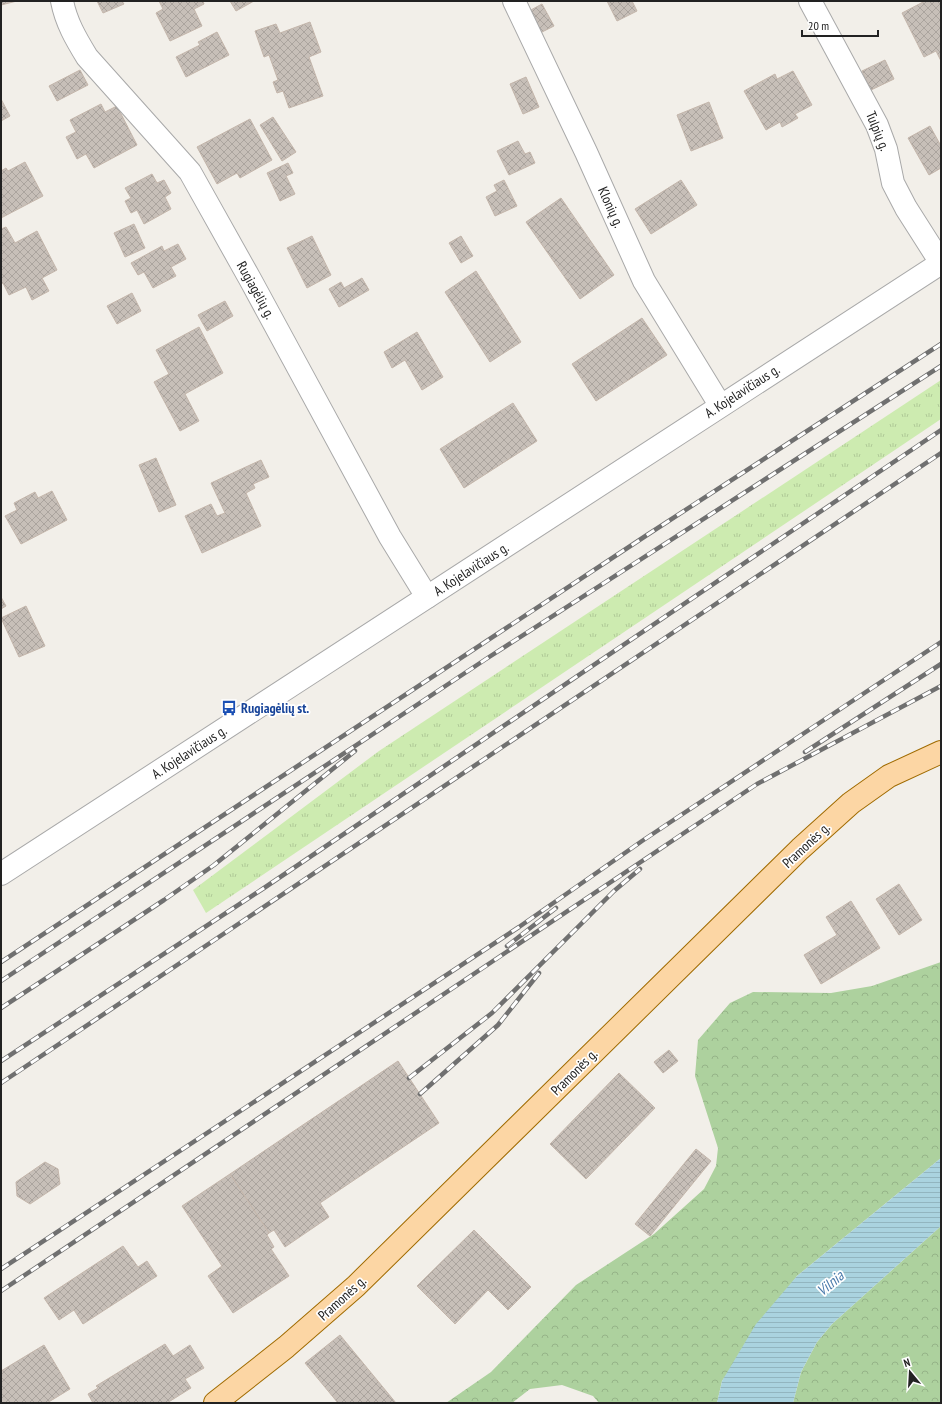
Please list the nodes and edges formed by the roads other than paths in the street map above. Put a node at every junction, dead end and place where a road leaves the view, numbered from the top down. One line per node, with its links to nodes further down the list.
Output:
1 (62, 1): 6 (street, Rugiagėlių g.)
2 (514, 1): 5 (street, Klonių g.)
3 (810, 1): 4 (street, Tulpių g.)
4 (941, 263): 5 (street, A. Kojelavičiaus g.)
5 (720, 405): 6 (street, A. Kojelavičiaus g.)
6 (427, 597): 8 (street, A. Kojelavičiaus g.)
7 (941, 752): 9 (main road, Pramonės g.)
8 (1, 874)
9 (215, 1403)

